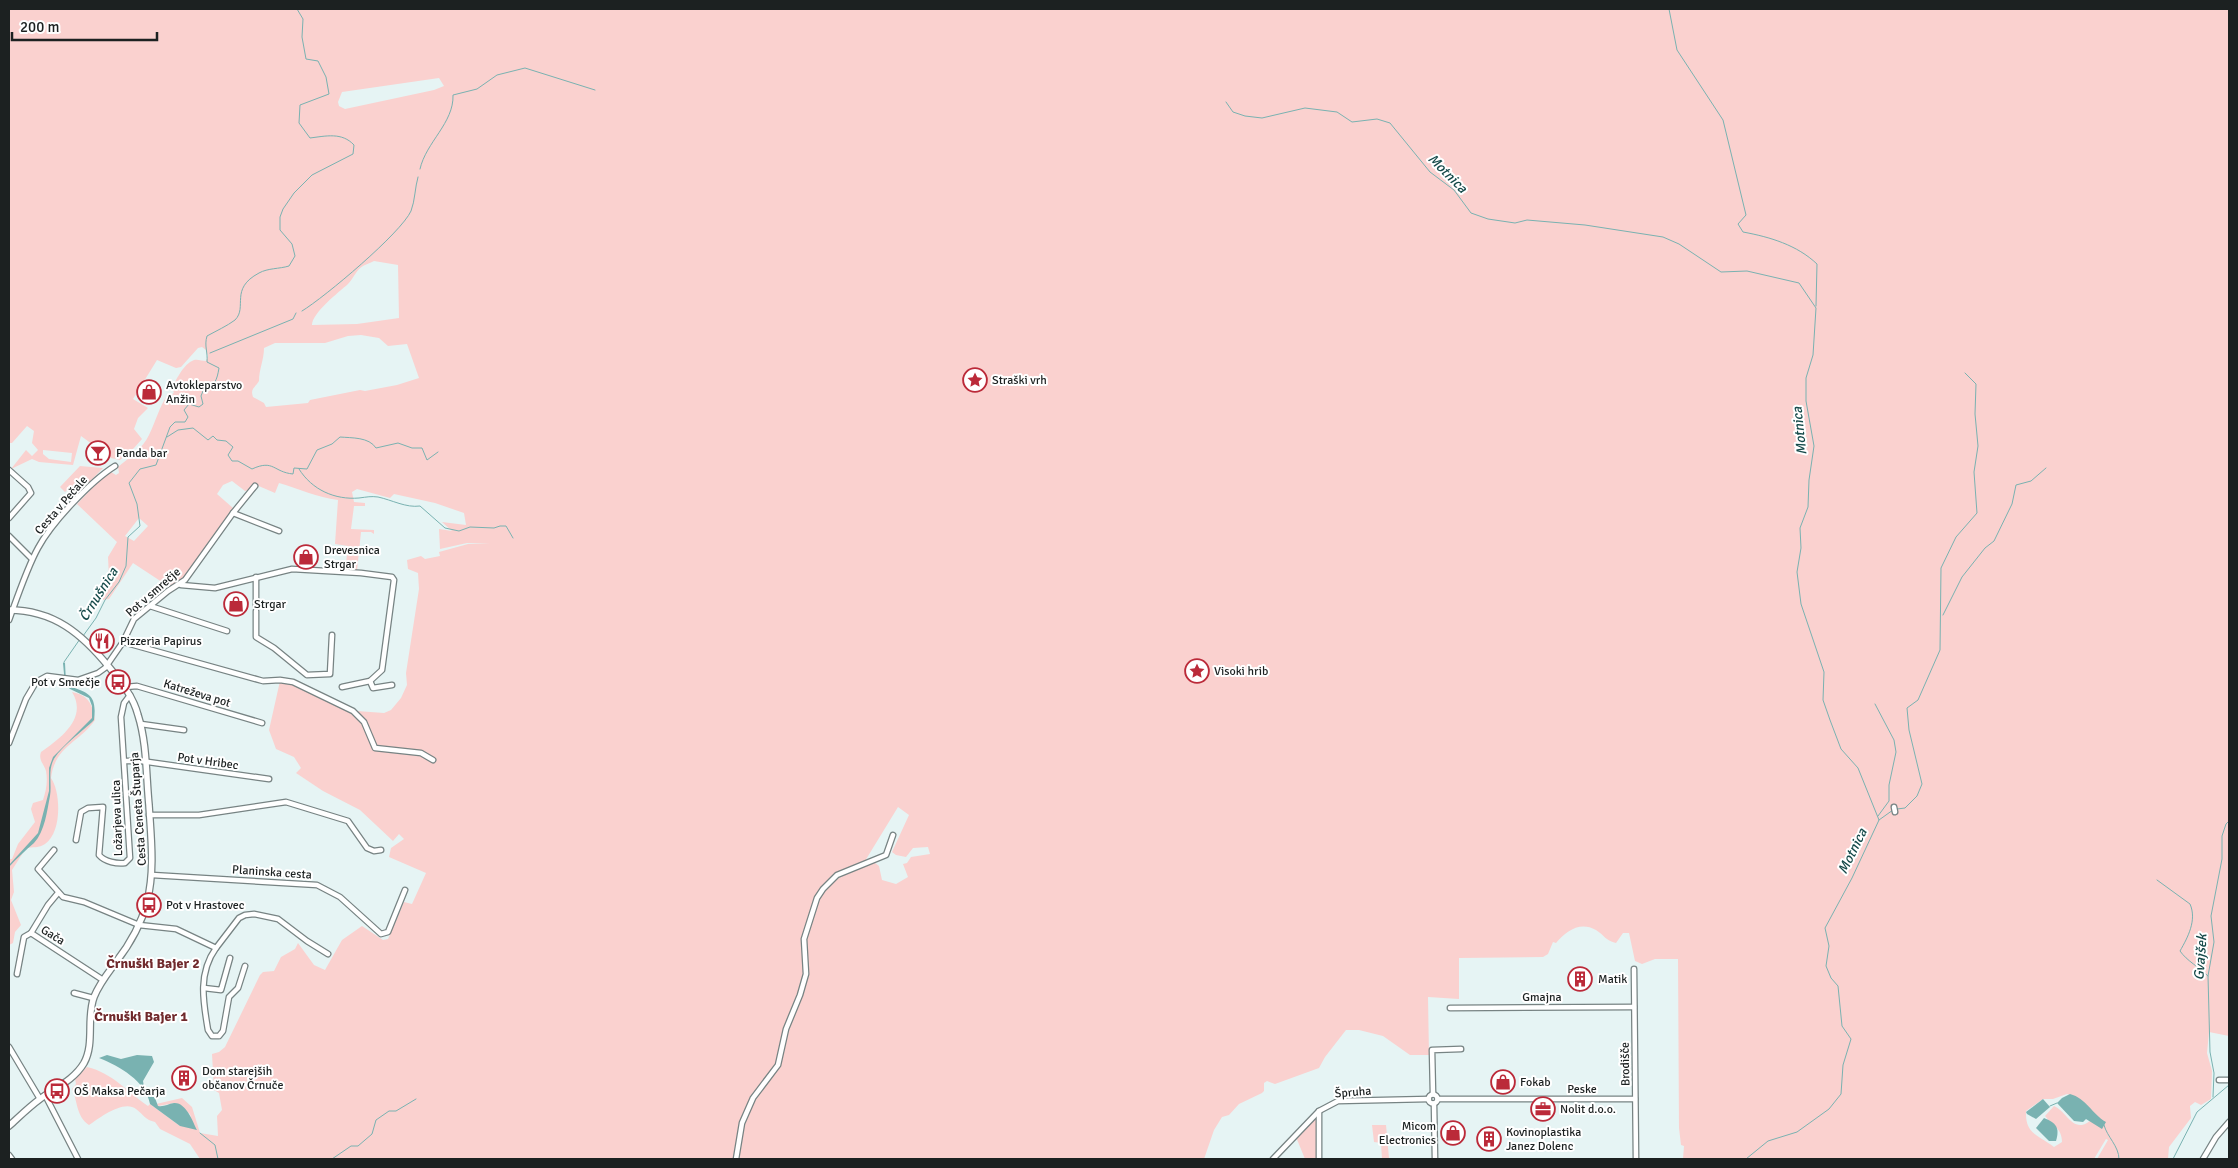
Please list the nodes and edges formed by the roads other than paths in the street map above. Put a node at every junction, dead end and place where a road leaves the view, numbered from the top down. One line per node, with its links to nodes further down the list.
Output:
1 (115, 466): 8 (street, Cesta v Pečale)
2 (9, 470): 5 (street)
3 (255, 486): 4 (street, Pot v smrečje)
4 (233, 513): 6 (street); 10 (street, Pot v smrečje)
5 (9, 518)
6 (279, 531)
7 (9, 536): 8 (street)
8 (32, 559): 12 (street, Cesta v Pečale)
9 (256, 577): 10 (street); 15 (street); 18 (street)
10 (181, 585): 11 (street, Pot v smrečje)
11 (150, 606): 14 (street); 16 (street, Pot v smrečje)
12 (11, 610): 13 (street, Cesta v Pečale); 17 (street, Cesta Ceneta Štuparja)
13 (9, 620)
14 (227, 631)
15 (332, 635)
16 (123, 642): 17 (street, Pot v smrečje); 27 (street)
17 (107, 665): 20 (street, Cesta Ceneta Štuparja); 26 (street)
18 (370, 681): 19 (street); 21 (street)
19 (392, 685)
20 (125, 687): 22 (street, Cesta Ceneta Štuparja); 23 (street, Katreževa pot)
21 (342, 688)
22 (130, 695): 24 (street, Cesta Ceneta Štuparja); 28 (street, Cesta Ceneta Štuparja)
23 (262, 723)
24 (141, 724): 25 (street); 29 (street, Cesta Ceneta Štuparja)
25 (184, 730)
26 (9, 744)
27 (433, 760)
28 (125, 761): 29 (street, Pot v Hribec); 33 (street, Ložarjeva ulica)
29 (145, 762): 30 (street, Pot v Hribec); 31 (street, Cesta Ceneta Štuparja)
30 (269, 779)
31 (149, 814): 35 (street); 36 (street, Cesta Ceneta Štuparja)
32 (893, 835): 70 (street)
33 (76, 840)
34 (54, 850): 38 (street)
35 (381, 850)
36 (152, 875): 37 (street, Planinska cesta); 39 (street, Cesta Ceneta Štuparja)
37 (406, 890)
38 (58, 893): 39 (street); 40 (street)
39 (139, 925): 41 (street); 47 (street, Cesta Ceneta Štuparja)
40 (31, 932): 46 (street, Gača); 47 (street, Gača)
41 (216, 948): 42 (street); 48 (street)
42 (328, 954)
43 (230, 958): 48 (street)
44 (245, 966): 48 (street)
45 (1634, 969): 51 (street, Brodišče)
46 (17, 974)
47 (103, 980): 50 (street, Cesta Ceneta Štuparja)
48 (204, 988)
49 (74, 993): 50 (street)
50 (93, 998): 58 (street, Cesta Ceneta Štuparja)
51 (1634, 1007): 52 (street, Gmajna); 61 (street, Brodišče)
52 (1450, 1008)
53 (9, 1046): 58 (street)
54 (1461, 1049): 57 (street)
55 (2219, 1080): 56 (street)
56 (2229, 1080)
57 (1433, 1094): 59 (street); 60 (street)
58 (42, 1097): 65 (street, Cesta Ceneta Štuparja); 69 (street)
59 (1429, 1099): 62 (street); 63 (street, Špruha)
60 (1438, 1099): 61 (street, Peske); 62 (street)
61 (1635, 1099): 73 (street, Brodišče)
62 (1434, 1104): 72 (street)
63 (1319, 1111): 67 (street); 71 (street, Špruha)
64 (2229, 1122): 74 (street)
65 (9, 1126)
66 (9, 1155): 68 (street)
67 (1319, 1158)
68 (12, 1159)
69 (78, 1159)
70 (736, 1159)
71 (1272, 1159)
72 (1435, 1159)
73 (1636, 1159)
74 (2203, 1159)

